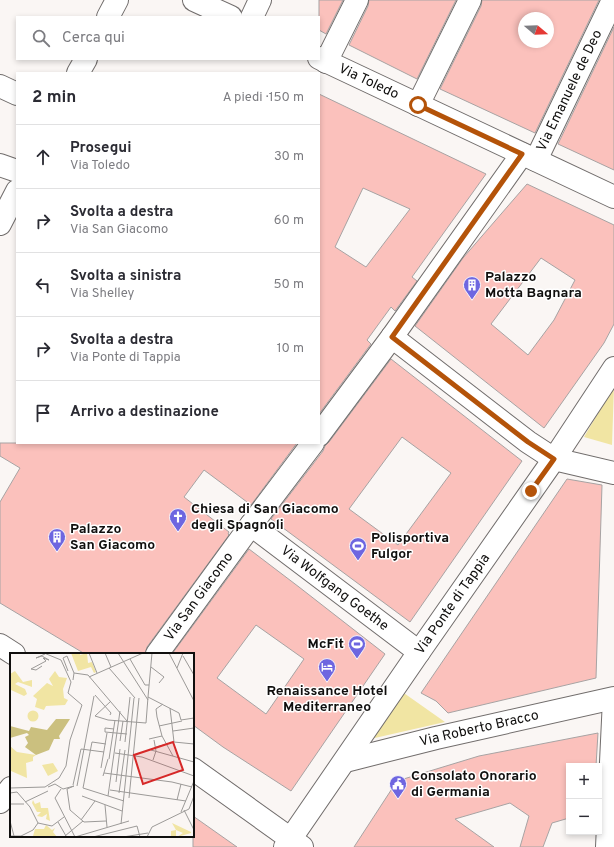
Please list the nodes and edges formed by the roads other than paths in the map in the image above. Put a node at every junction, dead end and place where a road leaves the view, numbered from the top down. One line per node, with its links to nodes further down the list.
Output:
1 (116, 0): 7 (street)
2 (194, 0): 8 (street)
3 (260, 0): 9 (street)
4 (357, 0): 11 (street)
5 (470, 0): 15 (street)
6 (613, 0): 16 (street, Via Emanuele de Deo)
7 (108, 16)
8 (229, 16)
9 (252, 16)
10 (85, 60): 12 (street)
11 (323, 60): 15 (street, Via Toledo)
12 (79, 72)
13 (0, 86): 14 (street)
14 (16, 94)
15 (418, 105): 16 (street, Via Toledo)
16 (529, 157): 20 (street, Via Toledo); 22 (street)
17 (0, 165): 18 (street)
18 (16, 171)
19 (16, 193): 21 (street)
20 (614, 197)
21 (0, 224)
22 (392, 337): 24 (street); 26 (street)
23 (610, 373): 26 (street, Via Ponte di Tappia)
24 (320, 434)
25 (312, 444): 28 (street, Via San Giacomo)
26 (554, 459): 27 (street); 30 (street, Via Ponte di Tappia)
27 (614, 473)
28 (251, 525): 30 (street, Via Wolfgang Goethe); 32 (street, Via San Giacomo)
29 (0, 645): 31 (street)
30 (419, 652): 34 (street, Via Ponte di Tappia)
31 (12, 653)
32 (158, 653)
33 (614, 699): 34 (street, Via Roberto Bracco); 39 (street)
34 (345, 761): 38 (street, Via Ponte di Tappia)
35 (194, 770): 38 (street)
36 (10, 789): 37 (street)
37 (0, 802)
38 (292, 844)
39 (607, 847)

